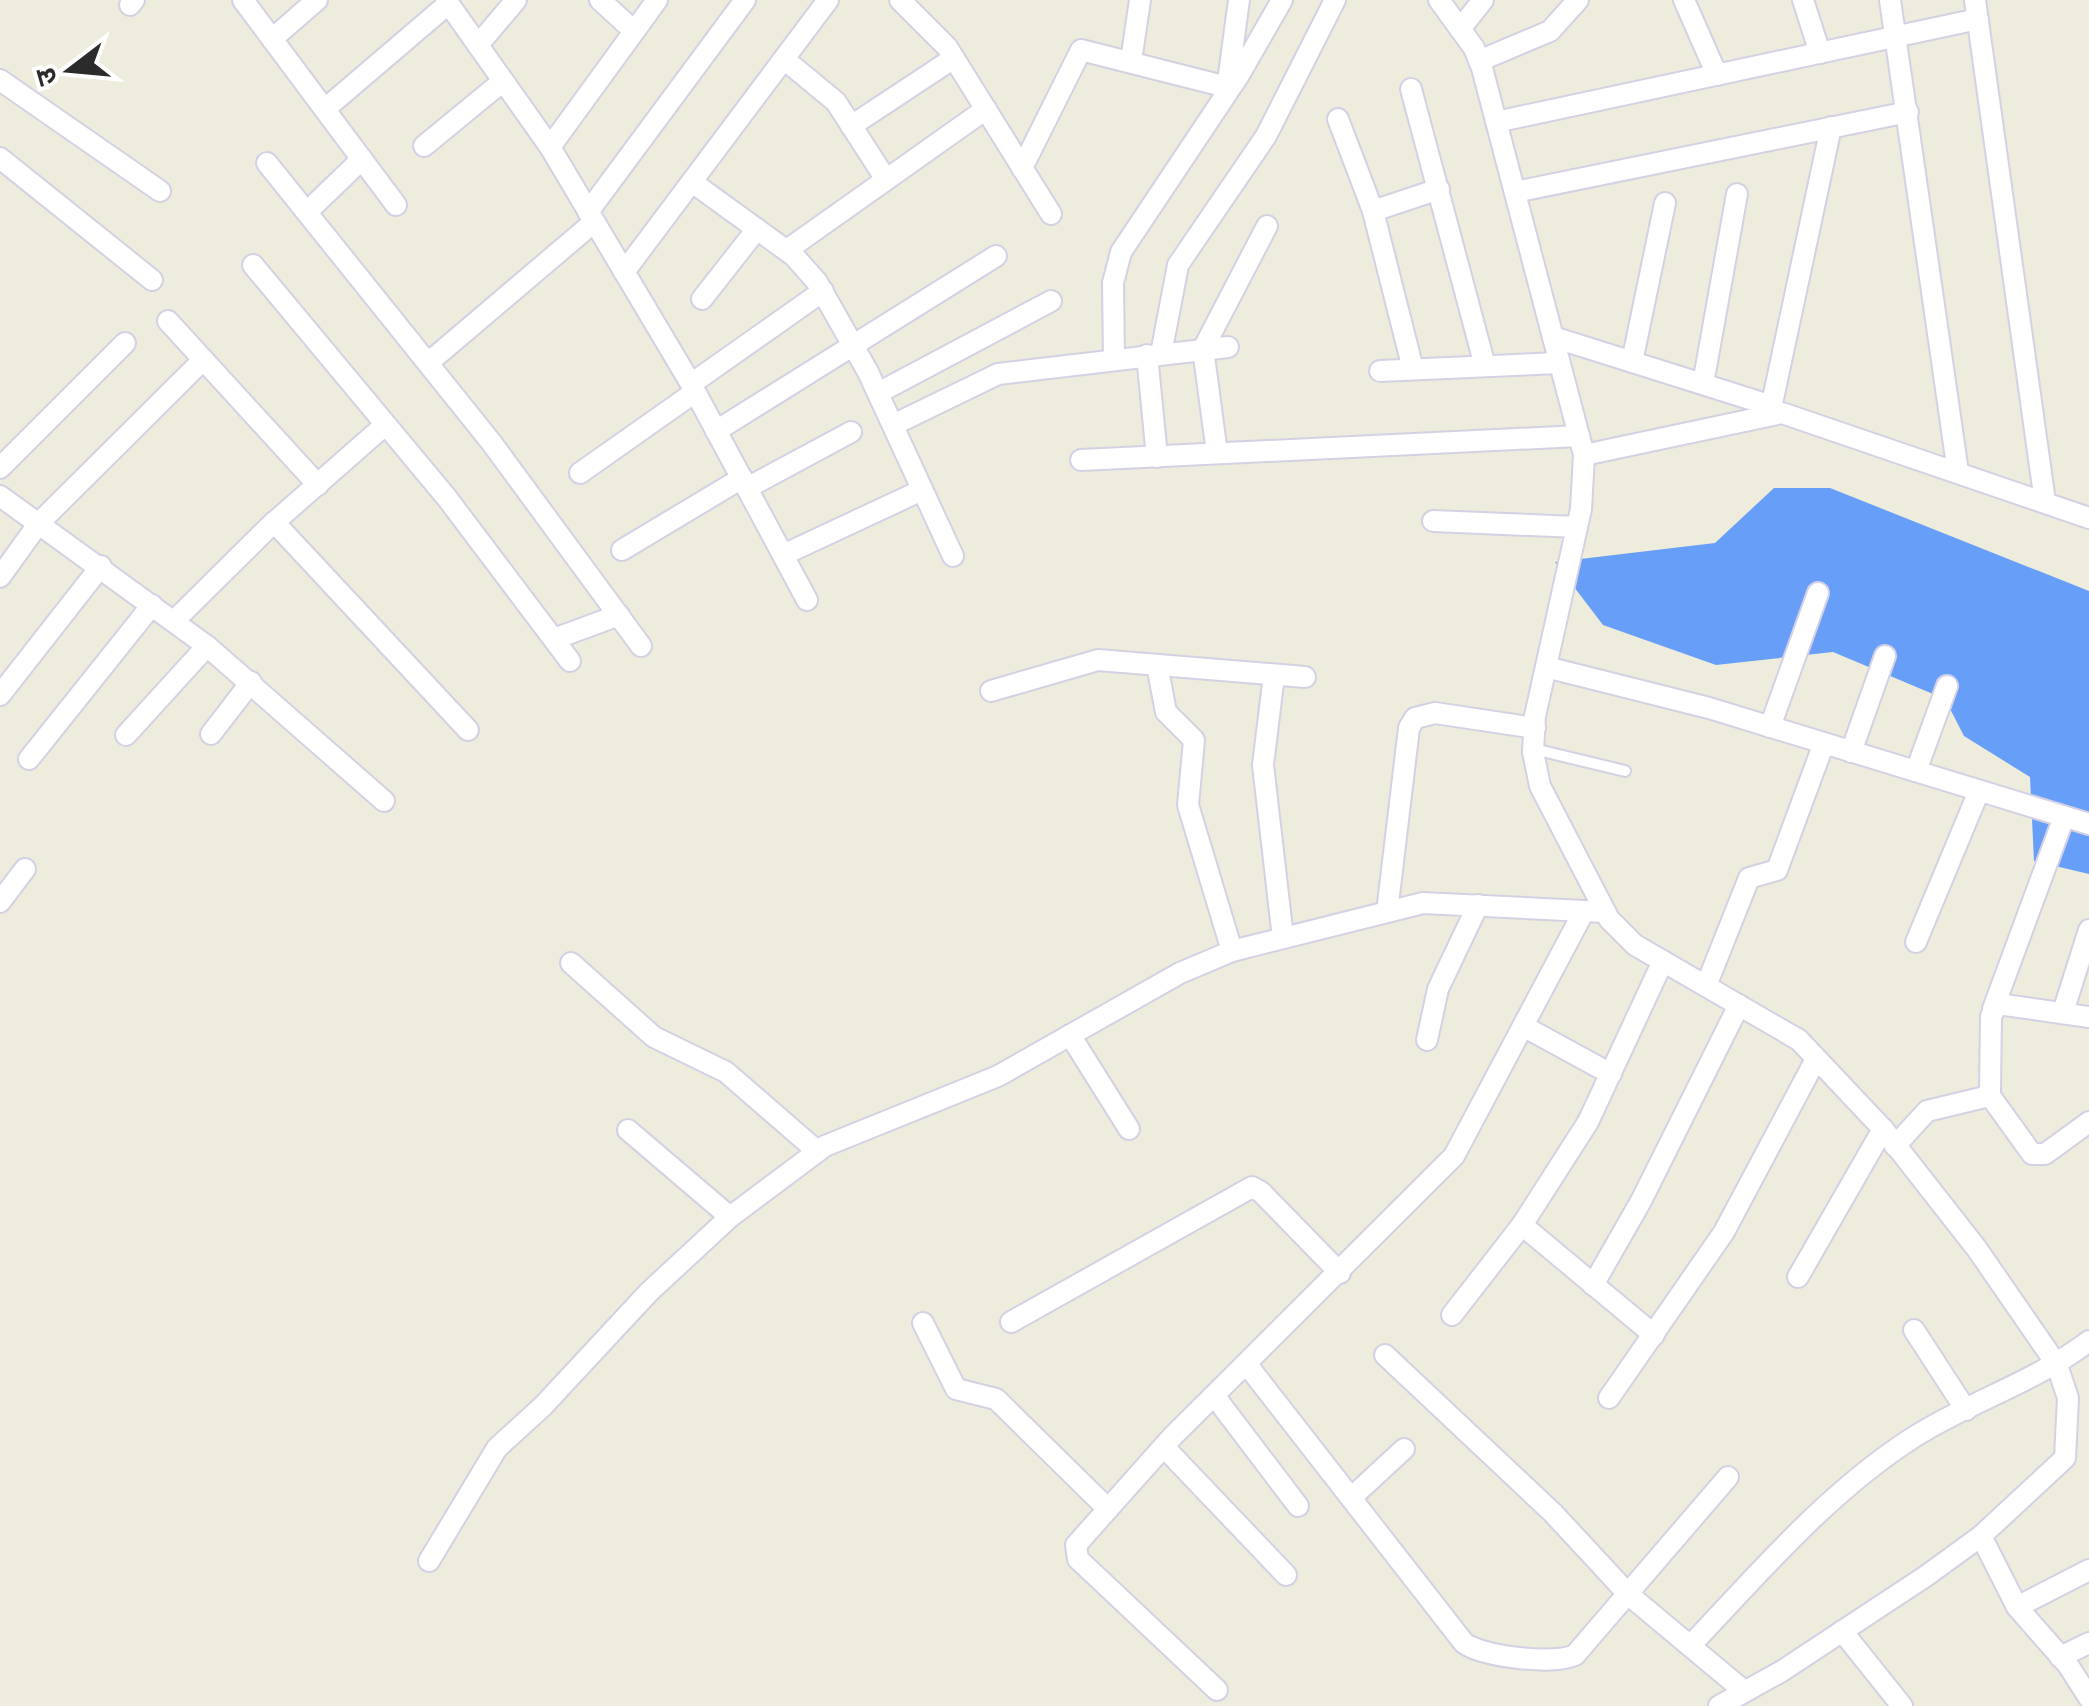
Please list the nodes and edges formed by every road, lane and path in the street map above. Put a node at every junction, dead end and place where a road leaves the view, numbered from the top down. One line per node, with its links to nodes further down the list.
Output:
1 (243, 0): 24 (street)
2 (317, 0): 24 (street)
3 (516, 0): 25 (street)
4 (600, 0): 22 (street)
5 (656, 0): 22 (street)
6 (745, 0): 60 (street)
7 (828, 0): 28 (street)
8 (900, 0): 27 (street)
9 (1140, 0): 29 (street)
10 (1238, 0): 35 (street)
11 (1282, 0): 35 (street)
12 (1335, 0): 77 (street)
13 (1439, 0): 21 (street)
14 (1483, 0): 21 (street)
15 (1578, 0): 30 (street)
16 (1684, 0): 31 (street)
17 (1804, 0): 26 (street)
18 (1890, 0): 23 (street)
19 (447, 2): 25 (street); 37 (street)
20 (1976, 10): 23 (street); 105 (street)
21 (1460, 28): 30 (street)
22 (634, 31): 44 (street)
23 (1896, 36): 26 (street); 38 (street)
24 (272, 39): 37 (street)
25 (478, 46): 33 (street)
26 (1820, 53): 31 (street)
27 (954, 58): 36 (street); 41 (street)
28 (784, 59): 41 (street); 50 (street)
29 (1131, 61): 35 (street); 48 (street)
30 (1479, 61): 40 (street)
31 (1717, 75): 40 (street)
32 (0, 80): 52 (street)
33 (503, 81): 43 (street); 44 (street)
34 (1411, 89): 51 (street)
35 (1226, 92): 78 (street)
36 (986, 109): 48 (street); 49 (street)
37 (325, 110): 46 (street)
38 (1908, 112): 42 (street); 99 (street)
39 (1338, 119): 57 (street)
40 (1496, 122): 53 (street)
41 (851, 126): 49 (street)
42 (1830, 127): 53 (street); 89 (street)
43 (424, 146)
44 (550, 147): 60 (street)
45 (0, 158): 67 (street)
46 (362, 160): 56 (street); 58 (street)
47 (267, 163): 58 (street)
48 (1022, 168): 59 (street)
49 (885, 178): 63 (street)
50 (692, 182): 62 (street); 66 (street)
51 (1440, 189): 57 (street); 83 (street)
52 (160, 192)
53 (1514, 192): 72 (street)
54 (1737, 194): 86 (street)
55 (1665, 203): 81 (street)
56 (396, 205)
57 (1373, 211): 84 (street)
58 (306, 212): 82 (street)
59 (1051, 214)
60 (592, 216): 66 (street); 82 (street)
61 (1267, 226): 76 (street)
62 (757, 229): 63 (street); 69 (street)
63 (787, 250): 68 (street)
64 (996, 256): 74 (street)
65 (253, 265): 91 (street)
66 (624, 272): 87 (street)
67 (152, 280)
68 (822, 292): 74 (street); 87 (street)
69 (702, 299)
70 (1051, 301): 88 (street)
71 (168, 321): 79 (street)
72 (1552, 337): 80 (street); 81 (street)
73 (124, 343): 98 (street)
74 (854, 345): 88 (street); 92 (street)
75 (1228, 348): 76 (street)
76 (1204, 349): 77 (street); 95 (street)
77 (1154, 354): 78 (street); 96 (street)
78 (1114, 359): 90 (street)
79 (204, 360): 102 (street); 109 (street)
80 (1559, 362): 83 (street); 94 (street)
81 (1632, 362): 86 (street)
82 (428, 364): 119 (street)
83 (1485, 366): 84 (street)
84 (1413, 370): 85 (street)
85 (1380, 371)
86 (1703, 384): 89 (street)
87 (693, 388): 92 (street); 100 (street)
88 (878, 393): 90 (street)
89 (1771, 409): 94 (street); 99 (street)
90 (892, 425): 103 (street)
91 (386, 426): 102 (street); 121 (street)
92 (716, 430): 101 (street)
93 (851, 432): 101 (street)
94 (1581, 446): 95 (street); 110 (street)
95 (1217, 453): 96 (street)
96 (1157, 457): 97 (street)
97 (1081, 460)
98 (0, 468)
99 (1958, 472): 105 (street)
100 (580, 473)
101 (744, 483): 111 (street); 112 (street)
102 (318, 484): 107 (street)
103 (922, 490): 112 (street); 113 (street)
104 (0, 496): 109 (street)
105 (2045, 502): 106 (street)
106 (2089, 518)
107 (274, 522): 120 (street); 135 (street)
108 (1432, 522): 110 (street)
109 (39, 524): 114 (street); 115 (street)
110 (1577, 527): 127 (street)
111 (622, 550)
112 (783, 555): 117 (street)
113 (952, 556)
114 (101, 566): 118 (street); 133 (street)
115 (0, 576)
116 (1818, 592): 134 (street)
117 (807, 600)
118 (152, 605): 120 (street); 141 (street)
119 (619, 615): 121 (street); 123 (street)
120 (174, 621): 122 (street)
121 (554, 639): 125 (street)
122 (207, 646): 130 (street); 136 (street)
123 (641, 646)
124 (1885, 656): 140 (street)
125 (570, 661)
126 (1158, 665): 128 (street); 132 (street); 157 (street)
127 (1546, 667): 134 (street); 138 (street)
128 (1274, 675): 129 (street); 155 (street)
129 (1306, 677)
130 (250, 682): 137 (street); 145 (street)
131 (1947, 686): 143 (street)
132 (991, 690)
133 (0, 695)
134 (1770, 727): 139 (street)
135 (468, 730)
136 (126, 734)
137 (211, 734)
138 (1534, 738): 142 (lane); 152 (street); 153 (street)
139 (1824, 743): 140 (street); 160 (street)
140 (1851, 752): 143 (street)
141 (29, 759)
142 (1626, 771)
143 (1916, 771): 144 (street)
144 (1979, 790): 146 (street); 156 (street)
145 (384, 801)
146 (2064, 816): 147 (street); 162 (street)
147 (2089, 824)
148 (24, 870): 149 (street)
149 (0, 902)
150 (1478, 904): 151 (street); 152 (street); 167 (street)
151 (1584, 911): 153 (street); 165 (street)
152 (1386, 912): 155 (street)
153 (1606, 912): 158 (street)
154 (2089, 930): 163 (street)
155 (1283, 938): 157 (street)
156 (1916, 942)
157 (1232, 951): 166 (street)
158 (1663, 960): 160 (street); 169 (street)
159 (571, 963): 175 (street)
160 (1706, 986): 161 (street)
161 (1739, 1005): 168 (street); 180 (street)
162 (1993, 1009): 163 (street); 170 (street)
163 (2063, 1012): 164 (street)
164 (2089, 1016)
165 (1524, 1026): 169 (street); 178 (street)
166 (1070, 1035): 172 (street); 175 (street)
167 (1426, 1040)
168 (1816, 1058): 174 (street); 185 (street)
169 (1612, 1074): 177 (street)
170 (1988, 1093): 171 (street); 174 (street)
171 (2089, 1122)
172 (1129, 1129)
173 (628, 1130): 176 (street)
174 (1889, 1137): 179 (street); 189 (street)
175 (817, 1152): 176 (street)
176 (730, 1217): 201 (street)
177 (1522, 1226): 180 (street); 181 (street)
178 (1340, 1273): 182 (street); 188 (street)
179 (1798, 1276)
180 (1594, 1285): 185 (street)
181 (1452, 1316)
182 (1011, 1322)
183 (923, 1323): 199 (street)
184 (1914, 1330): 192 (street)
185 (1654, 1335): 191 (street)
186 (2089, 1341): 189 (street)
187 (1385, 1355): 204 (street)
188 (1248, 1366): 190 (street); 197 (street)
189 (2057, 1366): 192 (street); 193 (street)
190 (1216, 1398): 194 (street); 198 (street)
191 (1608, 1398)
192 (1966, 1410): 208 (street)
193 (2079, 1429): 200 (street)
194 (1164, 1446): 199 (street); 203 (street)
195 (1404, 1449): 197 (street)
196 (1728, 1477): 204 (street)
197 (1351, 1498): 204 (street)
198 (1298, 1506)
199 (1108, 1509): 210 (street)
200 (1981, 1536): 205 (street); 206 (street)
201 (429, 1561)
202 (2089, 1570): 205 (street)
203 (1286, 1575)
204 (1629, 1594): 208 (street)
205 (2017, 1607): 209 (street)
206 (1842, 1631): 211 (street); 214 (street)
207 (2089, 1642): 209 (street)
208 (1690, 1646): 211 (street)
209 (2060, 1657): 212 (street)
210 (1216, 1690)
211 (1744, 1691): 213 (street)
212 (2089, 1698)
213 (1719, 1706)
214 (1902, 1706)

